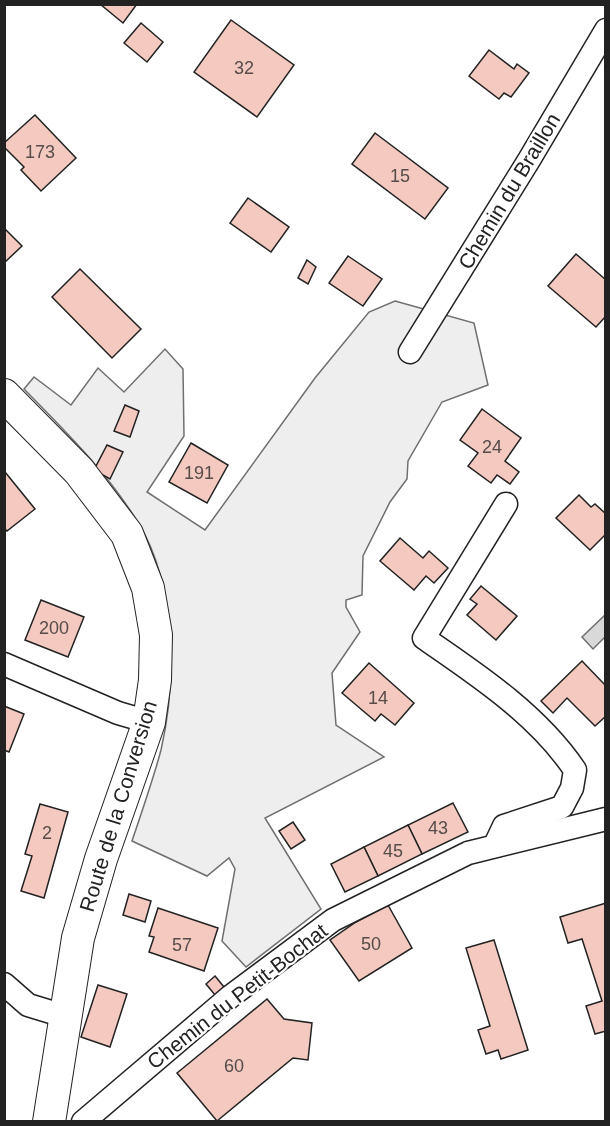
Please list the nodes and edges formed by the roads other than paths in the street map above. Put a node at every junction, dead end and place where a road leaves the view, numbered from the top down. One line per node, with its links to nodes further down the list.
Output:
1 (606, 30): 2 (street, Chemin du Braillon)
2 (411, 352)
3 (4, 395): 6 (main road, Route de la Conversion)
4 (506, 504): 8 (street)
5 (4, 664): 6 (street)
6 (149, 722): 10 (main road, Route de la Conversion)
7 (606, 819): 8 (street, Chemin du Petit-Bochat)
8 (495, 845): 12 (street, Chemin du Petit-Bochat)
9 (4, 984): 10 (street)
10 (64, 1016): 11 (main road, Route de la Conversion)
11 (48, 1122)
12 (83, 1122)

